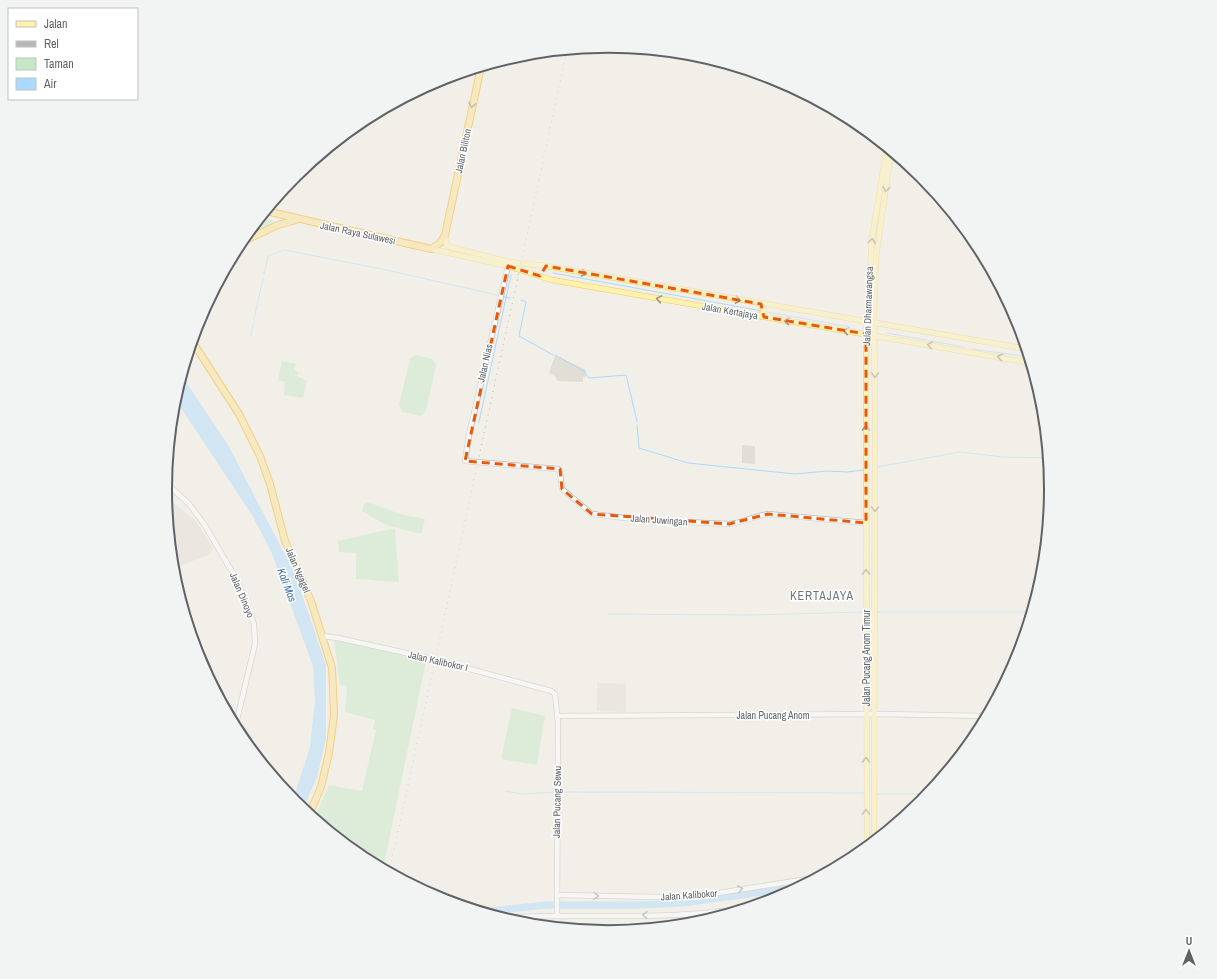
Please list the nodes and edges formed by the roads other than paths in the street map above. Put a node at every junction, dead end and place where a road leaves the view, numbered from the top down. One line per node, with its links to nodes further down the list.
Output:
1 (480, 73): 8 (highway, Jalan Biliton, one-way to 8)
2 (886, 153): 16 (main road, Jalan Dharmawangsa, one-way to 2)
3 (891, 157): 17 (main road, Jalan Dharmawangsa, one-way to 17)
4 (271, 213): 6 (highway, Jalan Raya Sulawesi)
5 (270, 214): 6 (highway)
6 (276, 215): 7 (highway, Jalan Raya Sulawesi)
7 (299, 220): 9 (highway); 10 (highway, Jalan Raya Sulawesi)
8 (445, 235): 10 (highway); 12 (main road, Jalan Kertajaya)
9 (253, 237)
10 (431, 249): 11 (main road, Jalan Kertajaya)
11 (508, 266): 13 (main road, Jalan Kertajaya); 25 (street, Jalan Nias)
12 (546, 266): 13 (main road); 14 (main road, Jalan Kertajaya, one-way to 14)
13 (544, 277): 15 (main road, Jalan Kertajaya, one-way to 13)
14 (762, 305): 15 (main road); 16 (main road, Jalan Kertajaya)
15 (761, 315): 18 (main road, Jalan Kertajaya, one-way to 15)
16 (867, 322): 17 (main road, Jalan Kertajaya); 18 (main road, Jalan Dharmawangsa)
17 (874, 323): 19 (main road, Jalan Dharmawangsa); 20 (main road, Jalan Kertajaya)
18 (866, 334): 19 (main road, Jalan Kertajaya); 27 (main road, Jalan Dharmawangsa, one-way to 18)
19 (874, 336): 23 (main road, Jalan Kertajaya, one-way to 19); 26 (main road, Jalan Dharmawangsa, one-way to 26)
20 (970, 340): 22 (main road, Jalan Kertajaya); 23 (main road)
21 (196, 347): 30 (highway, Jalan Ngagel)
22 (1022, 348)
23 (969, 352): 24 (main road, Jalan Kertajaya, one-way to 23)
24 (1026, 362)
25 (476, 462): 29 (street, Jalan Juwingan)
26 (875, 468): 33 (main road, Jalan Pucang Anom Timur, one-way to 33)
27 (866, 469): 29 (main road, Jalan Pucang Anom Timur)
28 (172, 489): 36 (street, Jalan Dinoyo)
29 (866, 523): 32 (main road, Jalan Pucang Anom Timur, one-way to 29)
30 (323, 636): 31 (street, Jalan Kalibokor I); 37 (highway, Jalan Ngagel)
31 (551, 691): 34 (street, Jalan Pucang Sewu)
32 (866, 714): 33 (street, Jalan Pucang Anom); 34 (street, Jalan Pucang Anom); 38 (main road, Jalan Pucang Anom Timur, one-way to 32)
33 (875, 714): 35 (street, Jalan Pucang Anom); 39 (main road, Jalan Pucang Anom Timur)
34 (558, 716): 43 (street, Jalan Pucang Sewu)
35 (982, 716)
36 (237, 719)
37 (312, 809)
38 (866, 830): 39 (main road); 41 (main road, Jalan Pucang Anom Timur)
39 (874, 830): 40 (main road, Jalan Pucang Anom Timur)
40 (874, 836)
41 (867, 841)
42 (805, 879): 43 (street, Jalan Kalibokor, one-way to 42)
43 (557, 897): 45 (street, Jalan Pucang Sewu)
44 (723, 911): 45 (street, one-way to 45)
45 (557, 915): 46 (street)
46 (523, 918)

